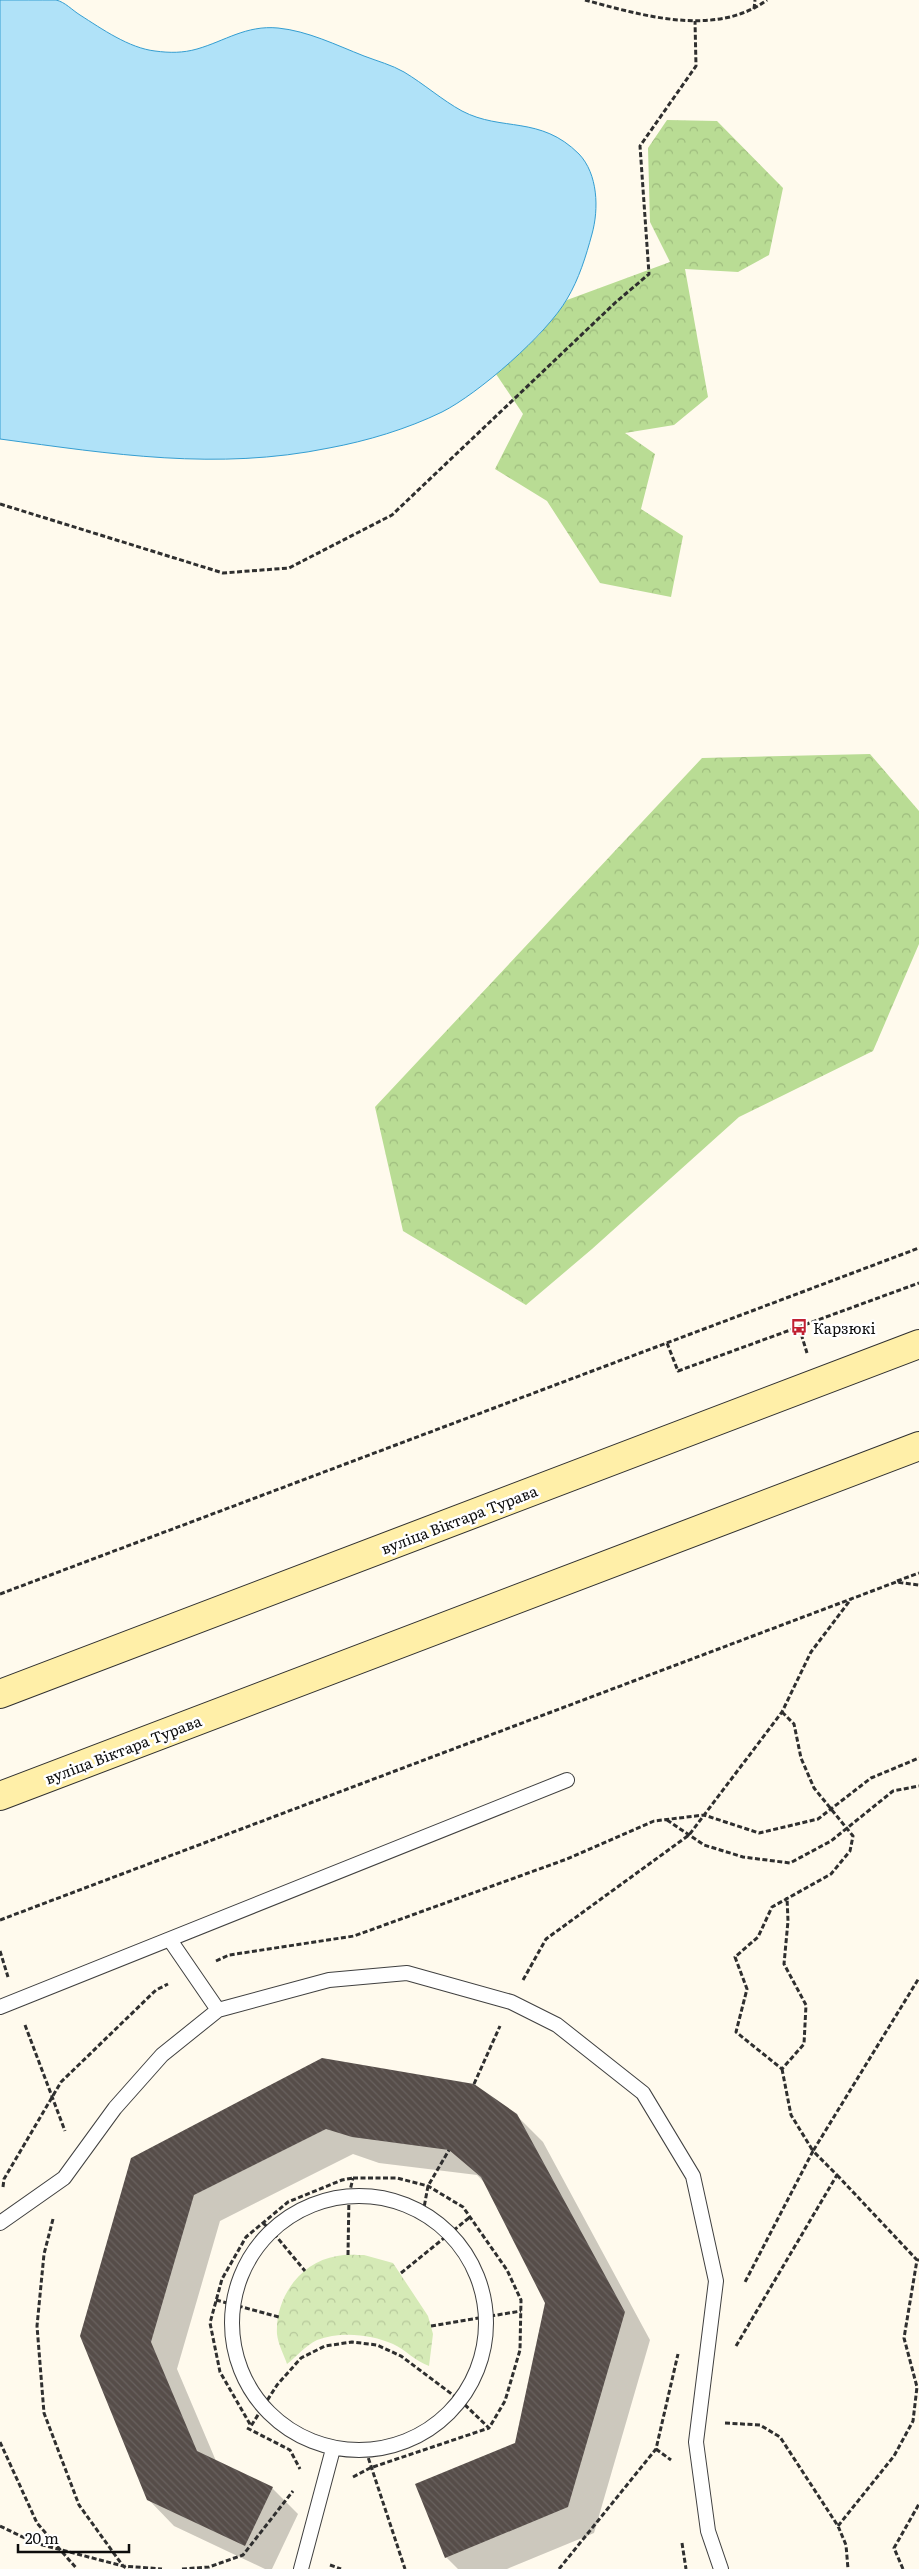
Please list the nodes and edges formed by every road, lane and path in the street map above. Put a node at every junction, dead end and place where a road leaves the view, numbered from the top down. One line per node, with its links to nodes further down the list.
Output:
1 (585, 0): 5 (path)
2 (755, 0): 4 (path)
3 (767, 0): 4 (path)
4 (754, 10): 5 (path)
5 (695, 21): 6 (path)
6 (0, 504)
7 (919, 1248): 9 (path)
8 (919, 1283): 9 (path)
9 (667, 1342): 15 (path)
10 (919, 1344): 17 (main road, вуліца Віктара Турава)
11 (919, 1446): 22 (main road, вуліца Віктара Турава)
12 (919, 1573): 13 (path)
13 (896, 1582): 14 (path); 16 (path)
14 (919, 1586)
15 (0, 1594)
16 (851, 1599): 18 (path); 29 (path)
17 (0, 1694)
18 (782, 1712): 23 (path); 24 (path)
19 (919, 1758): 23 (path)
20 (567, 1780): 30 (lane)
21 (919, 1786): 26 (path)
22 (0, 1796)
23 (831, 1809): 24 (path); 26 (path)
24 (704, 1815): 25 (path); 27 (path)
25 (667, 1820): 27 (path); 32 (path)
26 (846, 1828): 27 (path); 28 (path)
27 (689, 1835): 35 (path)
28 (787, 1897): 38 (path); 38 (path)
29 (0, 1920)
30 (170, 1940): 32 (lane); 34 (lane)
31 (0, 1951): 34 (path)
32 (192, 1973): 37 (lane); 40 (path)
33 (919, 1978): 42 (path)
34 (16, 2000): 36 (lane); 40 (path)
35 (510, 2002): 37 (lane); 39 (path); 64 (lane)
36 (0, 2007)
37 (218, 2010): 44 (lane)
38 (782, 2069): 42 (path)
39 (474, 2084)
40 (53, 2096): 44 (path); 47 (path)
41 (449, 2150): 46 (path)
42 (813, 2151): 43 (path); 58 (path)
43 (837, 2176): 55 (path); 66 (path)
44 (64, 2178): 51 (lane); 84 (path)
45 (353, 2178): 46 (path); 48 (path); 52 (path)
46 (428, 2186): 49 (path); 50 (path)
47 (3, 2189)
48 (349, 2196): 49 (lane); 52 (lane); 54 (path)
49 (423, 2213): 53 (lane)
50 (470, 2216): 53 (path); 61 (path)
51 (0, 2223)
52 (267, 2227): 56 (path); 59 (path); 60 (lane)
53 (450, 2234): 57 (path); 63 (lane)
54 (348, 2255)
55 (918, 2260): 81 (path)
56 (305, 2272)
57 (401, 2273)
58 (740, 2290)
59 (216, 2300): 60 (path); 68 (path)
60 (232, 2306): 62 (path); 68 (lane)
61 (521, 2311): 63 (path); 71 (path)
62 (279, 2317)
63 (485, 2317): 65 (path); 67 (lane)
64 (711, 2325): 92 (path); 93 (lane)
65 (431, 2326)
66 (733, 2351)
67 (460, 2401): 68 (path); 71 (path); 74 (lane)
68 (263, 2408): 73 (lane)
69 (715, 2423): 81 (path)
70 (247, 2428): 76 (path)
71 (489, 2428): 75 (path)
72 (0, 2442): 82 (path)
73 (333, 2449): 74 (lane); 89 (lane)
74 (366, 2451): 75 (path)
75 (370, 2468): 77 (path); 91 (path)
76 (299, 2478)
77 (350, 2479)
78 (919, 2504): 95 (path)
79 (291, 2505): 88 (path)
80 (0, 2526): 82 (path)
81 (838, 2526): 94 (path)
82 (60, 2550): 84 (path); 85 (path)
83 (325, 2563): 90 (path)
84 (123, 2566): 86 (path); 87 (path)
85 (77, 2569)
86 (128, 2569)
87 (162, 2569)
88 (182, 2569)
89 (301, 2569)
90 (341, 2569)
91 (405, 2569)
92 (559, 2569)
93 (722, 2569)
94 (848, 2569)
95 (903, 2569)

